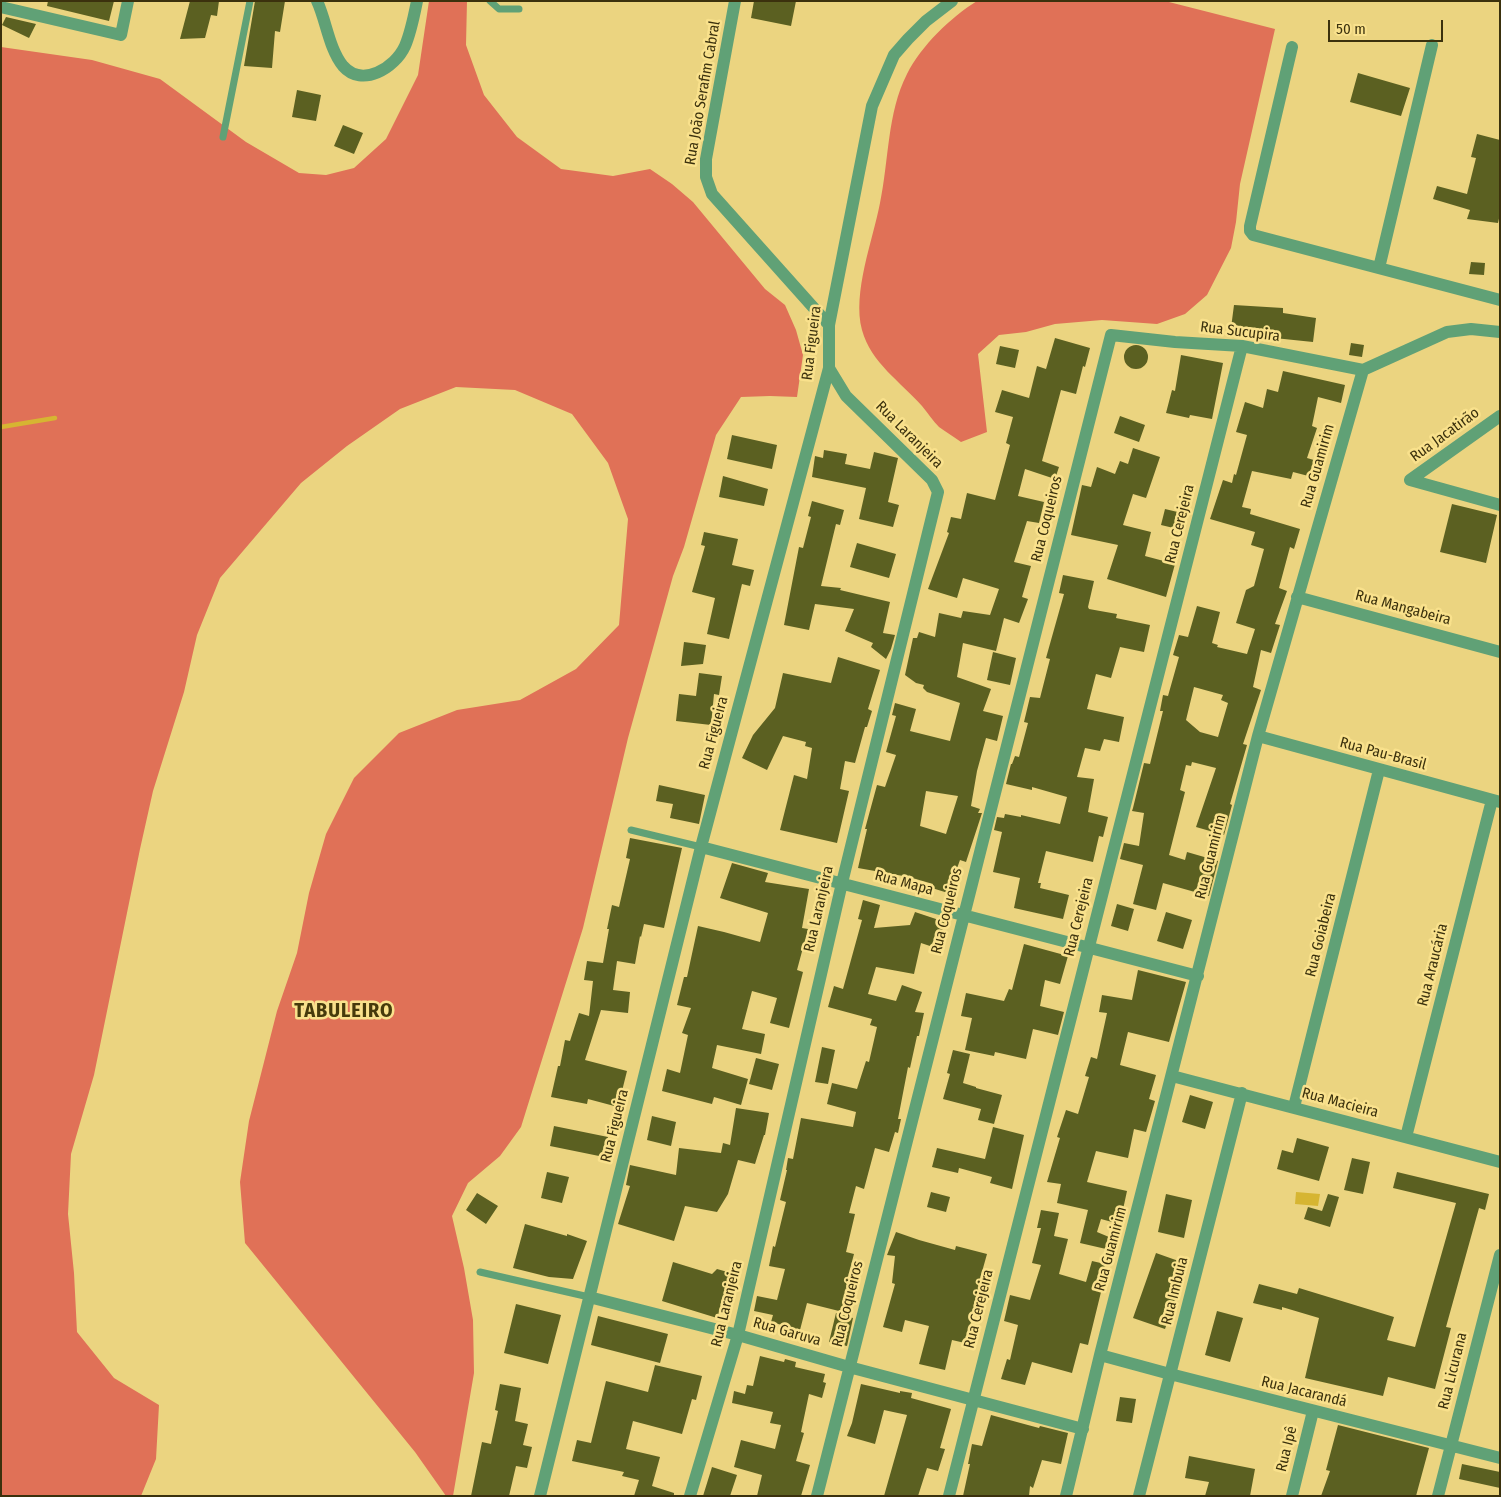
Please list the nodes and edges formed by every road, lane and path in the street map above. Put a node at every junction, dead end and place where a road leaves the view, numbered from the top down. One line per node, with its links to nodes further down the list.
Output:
1 (128, 1): 8 (street)
2 (250, 1): 12 (lane)
3 (416, 1): 7 (street)
4 (490, 1): 9 (lane)
5 (735, 1): 15 (street, Rua João Serafim Cabral)
6 (952, 1): 15 (street, Rua Figueira)
7 (320, 4)
8 (1, 8)
9 (519, 9)
10 (1432, 45): 13 (street)
11 (1292, 47): 13 (street)
12 (224, 137)
13 (1379, 268): 14 (street)
14 (1500, 300)
15 (829, 325): 19 (street, Rua Figueira)
16 (1500, 332): 20 (street)
17 (1111, 335): 18 (street, Rua Sucupira); 31 (street, Rua Coqueiros)
18 (1242, 346): 20 (street, Rua Sucupira); 32 (street, Rua Cerejeira)
19 (828, 368): 29 (street, Rua Figueira); 30 (street, Rua Laranjeira)
20 (1363, 370): 23 (street, Rua Guamirim)
21 (1500, 416): 22 (street, Rua Jacatirão)
22 (1500, 505)
23 (1297, 597): 24 (street, Rua Mangabeira); 25 (street, Rua Guamirim)
24 (1500, 652)
25 (1258, 736): 26 (street, Rua Pau-Brasil); 33 (street, Rua Guamirim)
26 (1379, 770): 27 (street, Rua Pau-Brasil); 36 (street, Rua Goiabeira)
27 (1496, 801): 37 (street, Rua Araucária)
28 (631, 830): 29 (lane, Rua Mapa)
29 (701, 847): 30 (street, Rua Mapa); 41 (street, Rua Figueira)
30 (842, 884): 31 (street, Rua Mapa); 42 (street, Rua Laranjeira)
31 (963, 915): 32 (street, Rua Mapa); 44 (street, Rua Coqueiros)
32 (1088, 948): 33 (street, Rua Mapa); 46 (street, Rua Cerejeira)
33 (1198, 976): 34 (street, Rua Guamirim)
34 (1172, 1076): 35 (street, Rua Macieira); 43 (street, Rua Guamirim)
35 (1242, 1093): 36 (street, Rua Macieira); 45 (street, Rua Imbuia)
36 (1294, 1108): 37 (street, Rua Macieira)
37 (1406, 1137): 38 (street, Rua Macieira)
38 (1500, 1162)
39 (1500, 1255): 49 (street, Rua Licurana)
40 (480, 1272): 41 (lane, Rua Garuva)
41 (590, 1297): 42 (street, Rua Garuva); 51 (street, Rua Figueira)
42 (738, 1335): 44 (street, Rua Garuva); 52 (street, Rua Laranjeira)
43 (1100, 1355): 45 (street, Rua Jacarandá); 48 (street, Rua Guamirim)
44 (849, 1367): 46 (street, Rua Garuva); 53 (street, Rua Coqueiros)
45 (1170, 1374): 47 (street, Rua Jacarandá); 56 (street, Rua Imbuia)
46 (972, 1400): 48 (street, Rua Garuva); 54 (street, Rua Cerejeira)
47 (1313, 1411): 49 (street, Rua Jacarandá); 57 (street, Rua Ipê)
48 (1083, 1429): 55 (street, Rua Guamirim)
49 (1451, 1445): 50 (street, Rua Jacarandá); 58 (street, Rua Licurana)
50 (1500, 1458)
51 (540, 1496)
52 (690, 1496)
53 (816, 1496)
54 (949, 1496)
55 (1066, 1496)
56 (1139, 1496)
57 (1292, 1496)
58 (1438, 1496)

